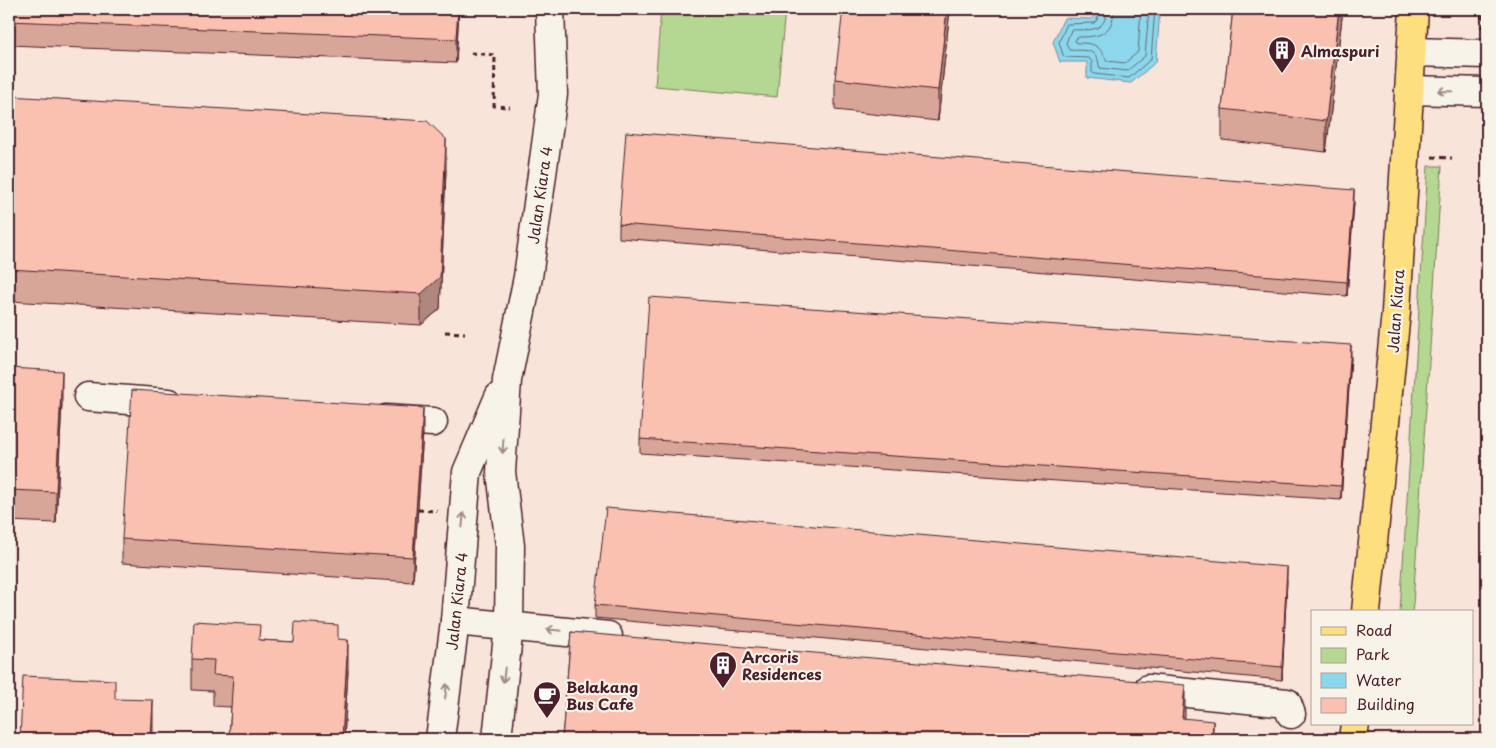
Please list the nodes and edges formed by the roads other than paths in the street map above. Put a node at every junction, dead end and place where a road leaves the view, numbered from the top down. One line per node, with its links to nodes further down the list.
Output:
1 (550, 9): 7 (street, Jalan Kiara 4)
2 (1414, 9): 3 (main road, Jalan Kiara)
3 (1411, 52): 4 (street); 5 (main road, Jalan Kiara)
4 (1487, 54)
5 (1409, 90): 6 (street, one-way to 5); 12 (main road, Jalan Kiara)
6 (1487, 92)
7 (506, 380): 13 (street, Jalan Kiara 4, one-way to 7); 14 (street, Jalan Kiara 4, one-way to 14)
8 (88, 397): 9 (street)
9 (197, 405)
10 (364, 417): 11 (street)
11 (433, 422)
12 (1366, 610)
13 (455, 620): 14 (street); 19 (street, Jalan Kiara 4, one-way to 13)
14 (509, 626): 15 (street, one-way to 14); 20 (street, Jalan Kiara 4, one-way to 20)
15 (633, 638)
16 (1121, 694): 17 (street)
17 (1302, 714)
18 (1355, 726): 21 (main road)
19 (440, 739)
20 (497, 739)
21 (1353, 739)

